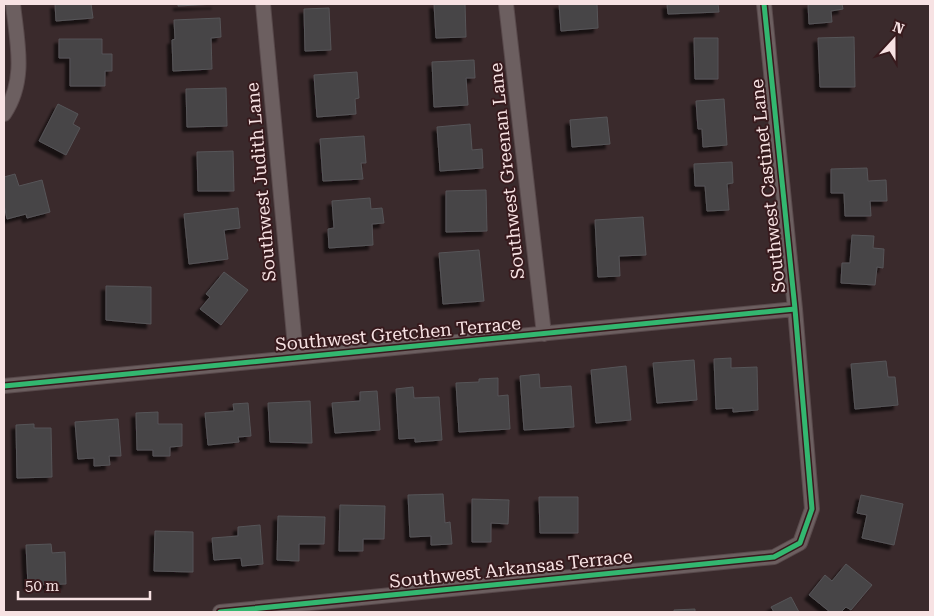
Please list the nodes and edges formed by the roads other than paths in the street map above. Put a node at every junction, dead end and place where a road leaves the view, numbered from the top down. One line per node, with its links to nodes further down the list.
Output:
1 (13, 4): 5 (street)
2 (263, 4): 8 (street, Southwest Judith Lane)
3 (506, 4): 7 (street, Southwest Greenan Lane)
4 (764, 4): 6 (street, Southwest Castinet Lane)
5 (4, 114)
6 (795, 310): 7 (street, Southwest Gretchen Terrace); 10 (street, Southwest Castinet Lane)
7 (544, 334): 8 (street, Southwest Gretchen Terrace)
8 (296, 357): 9 (street, Southwest Gretchen Terrace)
9 (4, 386)
10 (800, 543): 11 (street, Southwest Arkansas Terrace)
11 (220, 612)

